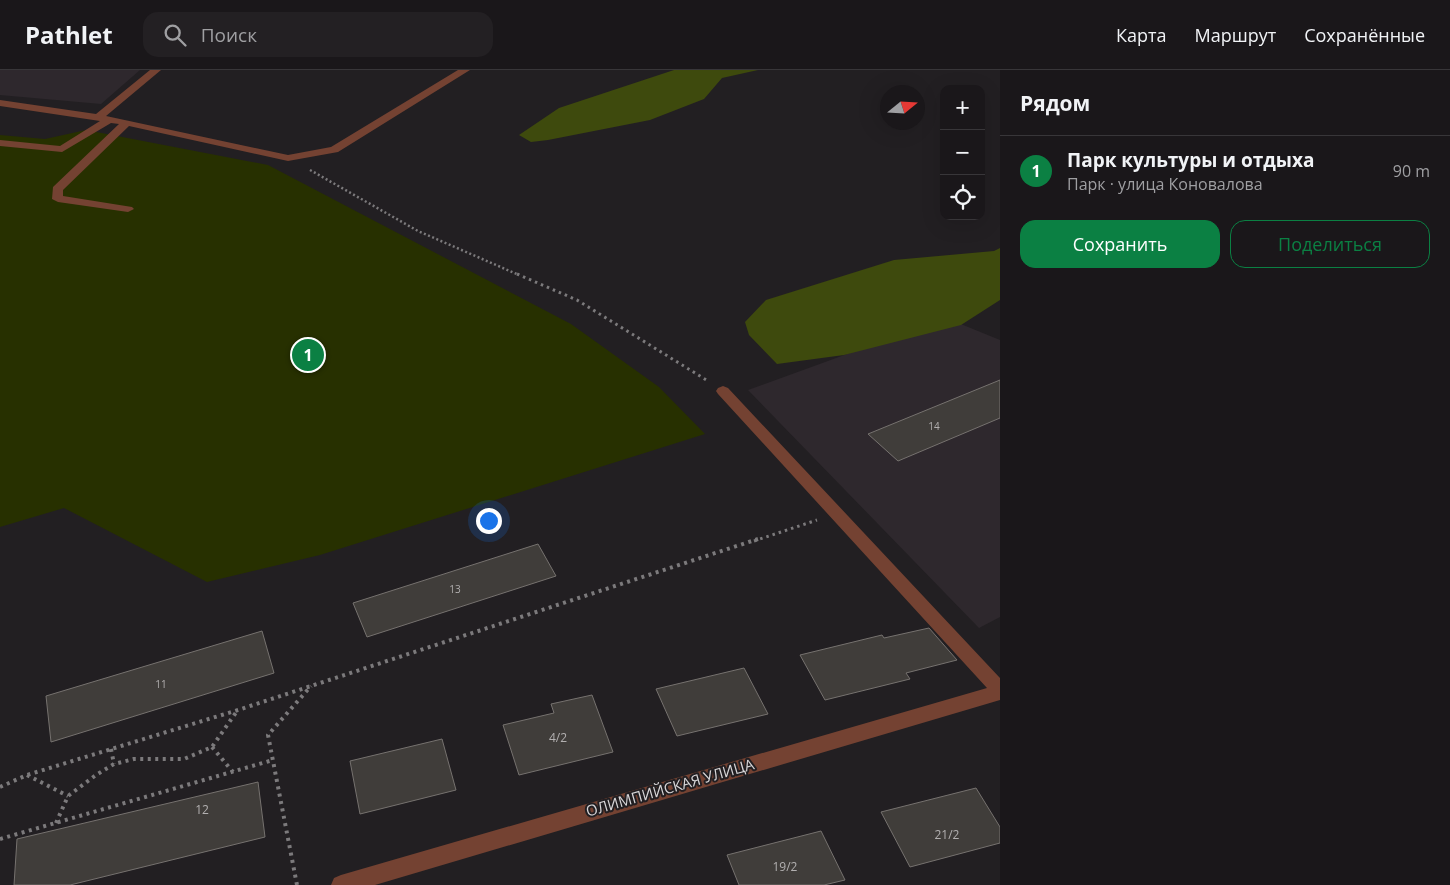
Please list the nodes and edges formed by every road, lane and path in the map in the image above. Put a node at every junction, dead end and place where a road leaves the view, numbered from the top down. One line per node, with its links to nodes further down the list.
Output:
1 (156, 70): 4 (street)
2 (465, 70): 7 (street)
3 (0, 103): 4 (street)
4 (104, 118): 5 (street); 6 (street)
5 (127, 122): 7 (street); 8 (street)
6 (0, 143)
7 (288, 158): 9 (path)
8 (128, 209)
9 (723, 391): 10 (street)
10 (837, 513): 11 (path); 12 (street)
11 (311, 686): 13 (path); 16 (path)
12 (1000, 691): 25 (street, ОЛИМПИЙСКАЯ УЛИЦА)
13 (238, 710): 14 (path); 15 (path)
14 (212, 747): 17 (path); 18 (path)
15 (111, 749): 17 (path); 19 (path)
16 (273, 760): 18 (path); 24 (path)
17 (114, 764): 21 (path)
18 (233, 772): 22 (path)
19 (27, 776): 20 (path); 21 (path)
20 (0, 787)
21 (68, 796): 22 (path)
22 (56, 823): 23 (path)
23 (0, 839)
24 (297, 885)
25 (341, 885)

